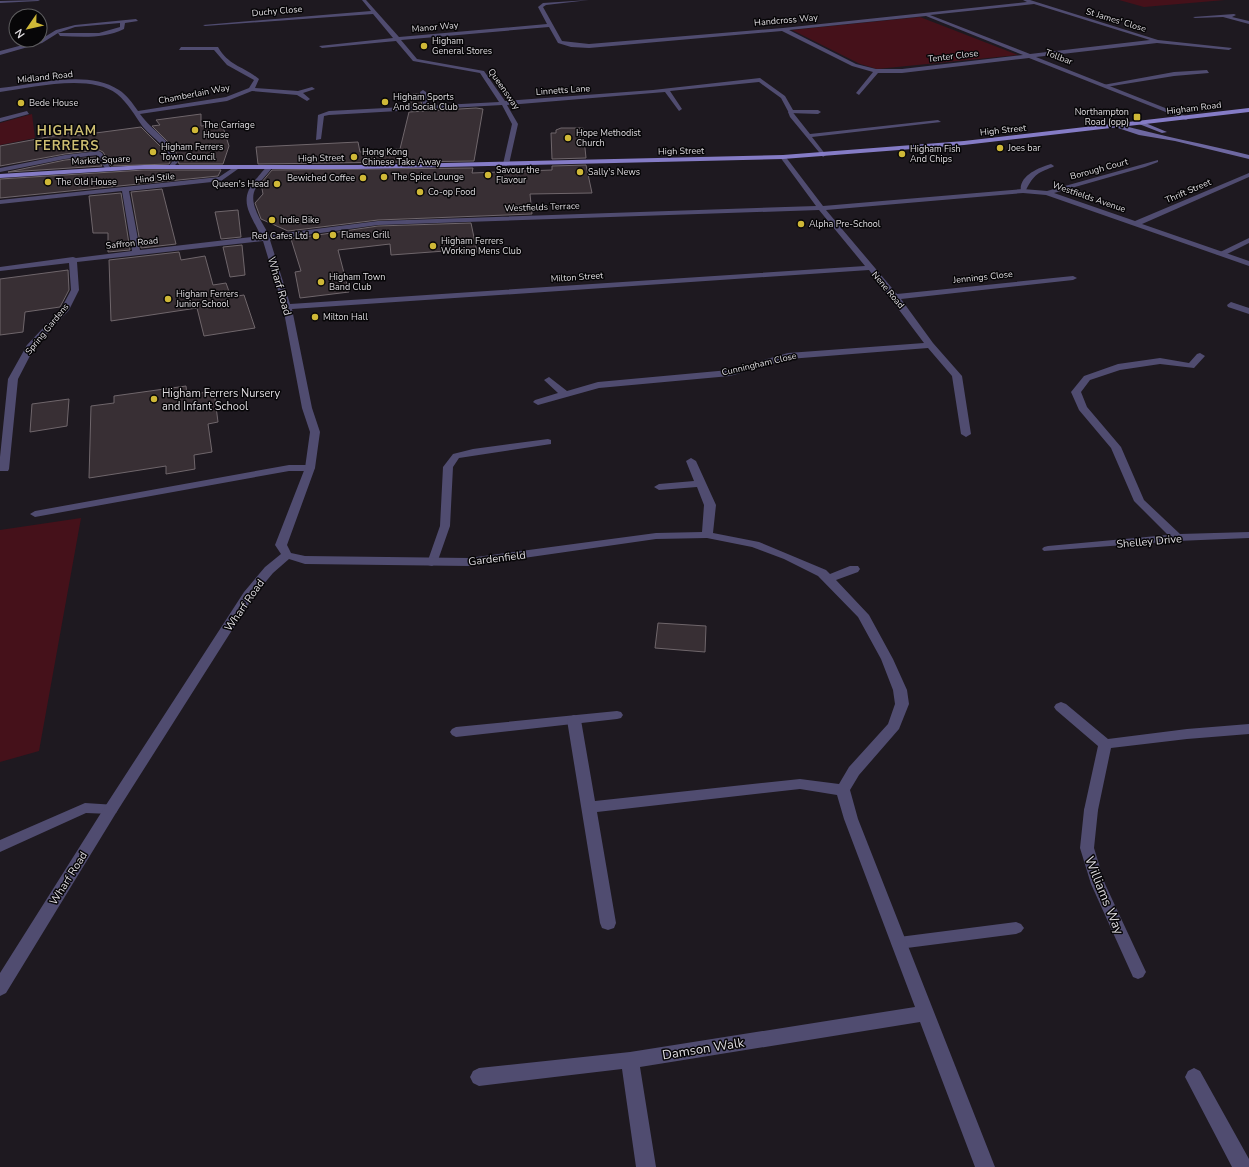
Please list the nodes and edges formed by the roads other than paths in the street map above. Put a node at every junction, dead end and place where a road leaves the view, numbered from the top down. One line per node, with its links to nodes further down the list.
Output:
1 (38, 0): 5 (lane)
2 (364, 0): 7 (street, Queensway)
3 (587, 0): 16 (street, Handcross Way)
4 (1024, 0): 6 (street, St James' Close)
5 (0, 2)
6 (1032, 3): 8 (street, Handcross Way); 20 (street, St James' Close)
7 (375, 12): 15 (street, Duchy Close); 19 (street, Queensway)
8 (925, 15): 17 (street, Handcross Way); 25 (street, Tollbar)
9 (1234, 15): 10 (street)
10 (1223, 16): 11 (street); 14 (street)
11 (1195, 17)
12 (136, 20): 13 (street)
13 (123, 21): 18 (street); 18 (street)
14 (1249, 23)
15 (205, 25)
16 (549, 25): 17 (street, Handcross Way); 19 (street, Manor Way)
17 (783, 29): 26 (street, Tenter Close)
18 (55, 33): 24 (street)
19 (398, 38): 21 (street, Manor Way); 37 (street, Queensway)
20 (1158, 41): 22 (street, St James' Close); 25 (street, St James' Close)
21 (322, 46)
22 (1229, 48)
23 (181, 49): 31 (street, Chamberlain Way)
24 (0, 53)
25 (1032, 56): 26 (street, Tenter Close); 28 (street, Tollbar)
26 (876, 71): 35 (street)
27 (1207, 72): 28 (lane)
28 (1106, 85): 45 (street, Tollbar)
29 (312, 89): 34 (street)
30 (0, 90): 44 (street, Midland Road)
31 (251, 90): 34 (street); 44 (street, Chamberlain Way)
32 (667, 91): 37 (street, Linnetts Lane); 39 (street); 41 (street, Linnetts Lane)
33 (423, 92): 38 (lane)
34 (298, 93): 36 (street)
35 (859, 93)
36 (307, 99)
37 (504, 104): 38 (street, Linnetts Lane); 57 (street, Queensway)
38 (427, 108): 51 (street, Linnetts Lane)
39 (679, 109)
40 (1249, 110): 45 (main road, Higham Road)
41 (791, 112): 42 (street); 50 (lane, Linnetts Lane)
42 (818, 112)
43 (27, 113): 46 (lane)
44 (136, 113): 59 (street, Midland Road)
45 (1186, 118): 48 (main road, Higham Road)
46 (0, 120)
47 (938, 122): 50 (lane)
48 (1141, 123): 49 (main road, High Street); 52 (main road)
49 (1117, 126): 52 (main road); 53 (main road, High Street)
50 (808, 136): 53 (lane, Linnetts Lane)
51 (318, 139)
52 (1175, 139): 55 (main road)
53 (823, 155): 54 (main road, High Street)
54 (783, 157): 57 (main road, High Street); 70 (street, Nene Road)
55 (1249, 157)
56 (1156, 161): 68 (street, Borough Court)
57 (506, 164): 61 (main road, High Street)
58 (1051, 166): 67 (lane)
59 (170, 167): 60 (main road, High Street); 62 (main road, Market Square)
60 (236, 168): 61 (main road, High Street); 66 (street, Hind Stile)
61 (268, 168): 72 (street, Wharf Road)
62 (108, 169): 63 (lane); 65 (main road, Market Square)
63 (0, 170)
64 (1249, 175): 71 (street, Thrift Street)
65 (0, 176)
66 (125, 190): 69 (street, Hind Stile); 74 (street)
67 (1023, 191): 68 (street, Westfields Avenue); 70 (street, Westfields Avenue)
68 (1047, 193): 71 (street, Westfields Avenue)
69 (0, 202)
70 (821, 208): 72 (street, Westfields Terrace); 78 (street, Nene Road)
71 (1135, 224): 75 (street, Westfields Avenue)
72 (266, 238): 74 (street, Saffron Road); 83 (street, Wharf Road)
73 (1249, 240): 75 (lane)
74 (136, 252): 76 (street, Saffron Road)
75 (1220, 254): 77 (street, Westfields Avenue)
76 (73, 259): 79 (street, Saffron Road); 94 (street, Spring Gardens)
77 (1249, 264)
78 (869, 268): 81 (street, Nene Road); 83 (street, Milton Street)
79 (0, 269)
80 (1073, 278): 81 (street, Jennings Close)
81 (895, 296): 85 (street, Nene Road)
82 (1231, 305): 84 (street)
83 (287, 307): 93 (street, Wharf Road)
84 (1249, 310)
85 (930, 345): 88 (street, Cunningham Close); 90 (street, Nene Road)
86 (1200, 356): 100 (street)
87 (549, 380): 88 (street)
88 (565, 394): 89 (street, Cunningham Close)
89 (538, 402)
90 (966, 434)
91 (548, 442): 103 (lane)
92 (691, 461): 95 (street)
93 (310, 468): 97 (lane); 102 (street, Wharf Road)
94 (4, 469)
95 (700, 484): 96 (street); 98 (street)
96 (658, 487)
97 (35, 514)
98 (707, 535): 103 (street, Gardenfield); 105 (street, Gardenfield)
99 (1249, 535): 100 (street, Shelley Drive)
100 (1177, 538): 101 (street, Shelley Drive)
101 (1048, 549)
102 (287, 555): 103 (street, Gardenfield); 114 (street, Wharf Road)
103 (432, 562)
104 (854, 569): 105 (street)
105 (828, 579): 112 (street, Gardenfield)
106 (1061, 707): 111 (street)
107 (617, 715): 108 (lane)
108 (574, 720): 110 (lane); 113 (street)
109 (1249, 729): 111 (street)
110 (456, 732)
111 (1105, 744): 115 (street, Williams Way)
112 (843, 790): 113 (street); 119 (street)
113 (589, 807): 117 (street)
114 (111, 809): 116 (lane); 121 (street, Wharf Road)
115 (1091, 810): 120 (lane, Williams Way)
116 (0, 846)
117 (608, 923)
118 (1016, 928): 119 (lane)
119 (899, 943): 122 (street)
120 (1138, 972)
121 (0, 988)
122 (926, 1013): 123 (street, Damson Walk); 127 (street)
123 (630, 1060): 124 (street, Damson Walk); 126 (street)
124 (479, 1077)
125 (1194, 1077): 128 (street)
126 (646, 1167)
127 (985, 1167)
128 (1243, 1167)

